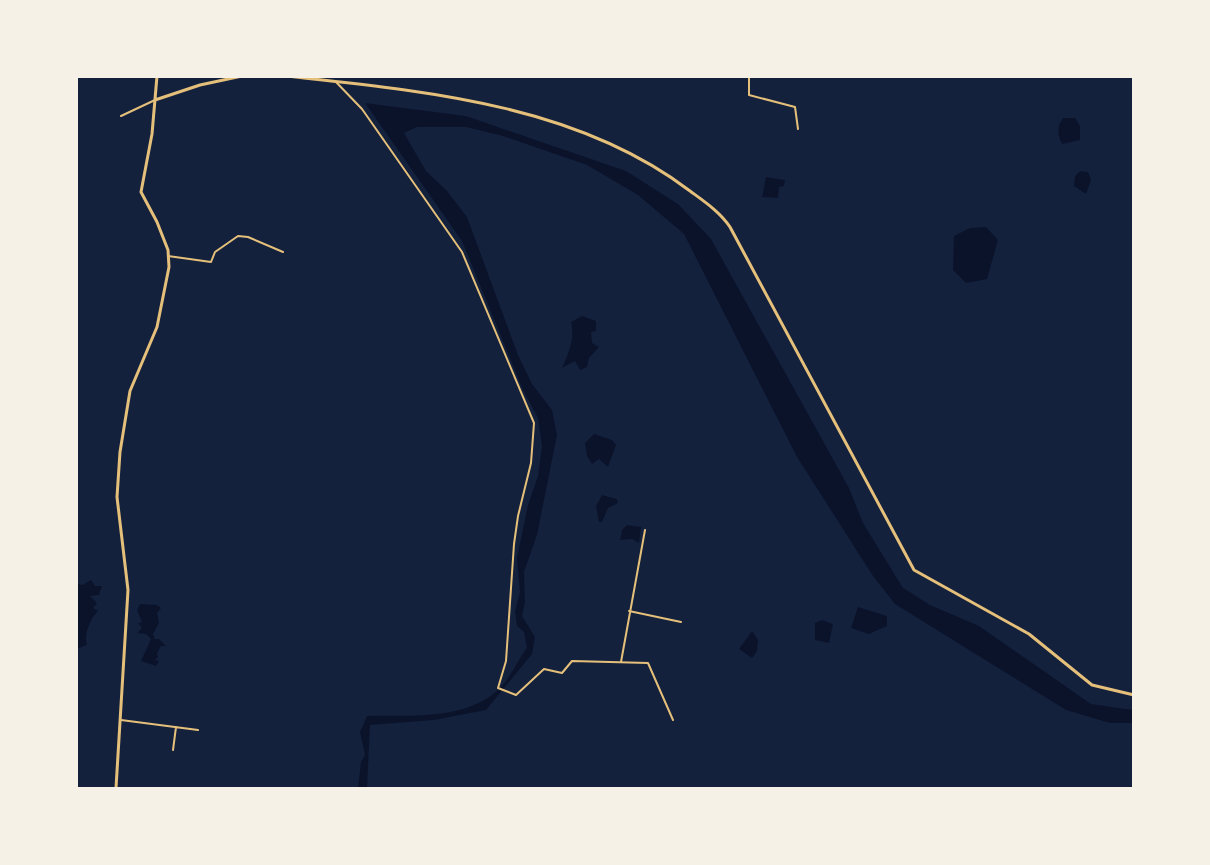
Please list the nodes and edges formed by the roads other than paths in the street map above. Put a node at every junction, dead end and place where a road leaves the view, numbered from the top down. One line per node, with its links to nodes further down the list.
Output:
1 (157, 76): 6 (main road)
2 (242, 76): 6 (main road)
3 (286, 76): 5 (main road)
4 (749, 76): 8 (street)
5 (336, 82): 14 (street); 15 (main road)
6 (155, 100): 7 (street); 10 (main road)
7 (121, 116)
8 (798, 129)
9 (283, 252): 10 (street)
10 (168, 256): 16 (main road)
11 (645, 530): 12 (street)
12 (629, 611): 13 (street); 14 (street)
13 (681, 622)
14 (621, 662): 17 (street)
15 (1134, 694)
16 (121, 720): 18 (street); 21 (main road)
17 (674, 720)
18 (176, 727): 19 (street); 20 (street)
19 (198, 730)
20 (173, 750)
21 (116, 789)

